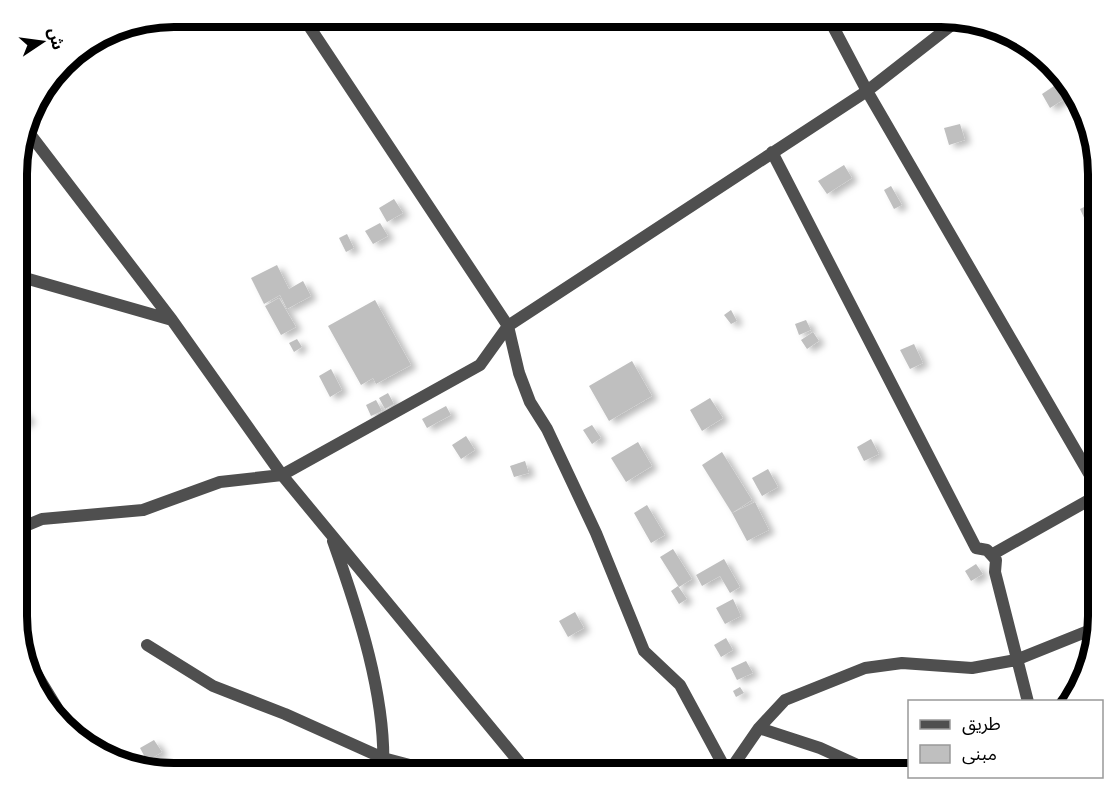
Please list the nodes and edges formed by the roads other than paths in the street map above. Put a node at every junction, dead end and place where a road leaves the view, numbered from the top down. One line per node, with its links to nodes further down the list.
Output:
1 (310, 27): 9 (street)
2 (833, 27): 4 (street)
3 (949, 27): 4 (street)
4 (867, 91): 6 (street); 10 (street)
5 (32, 137): 8 (street)
6 (772, 152): 9 (street); 15 (street)
7 (27, 279): 8 (street)
8 (172, 320): 11 (street)
9 (508, 326): 11 (street); 25 (street)
10 (1088, 472)
11 (282, 475): 13 (street); 14 (street)
12 (1088, 501): 15 (street)
13 (27, 525)
14 (330, 532): 21 (street); 24 (street)
15 (993, 554): 18 (street)
16 (1087, 631): 18 (street)
17 (147, 645): 21 (street)
18 (1016, 660): 19 (street); 20 (street)
19 (1027, 700)
20 (759, 728): 26 (street); 27 (street)
21 (383, 758): 22 (street); 23 (street)
22 (383, 763)
23 (402, 763)
24 (520, 763)
25 (722, 763)
26 (734, 763)
27 (853, 763)

